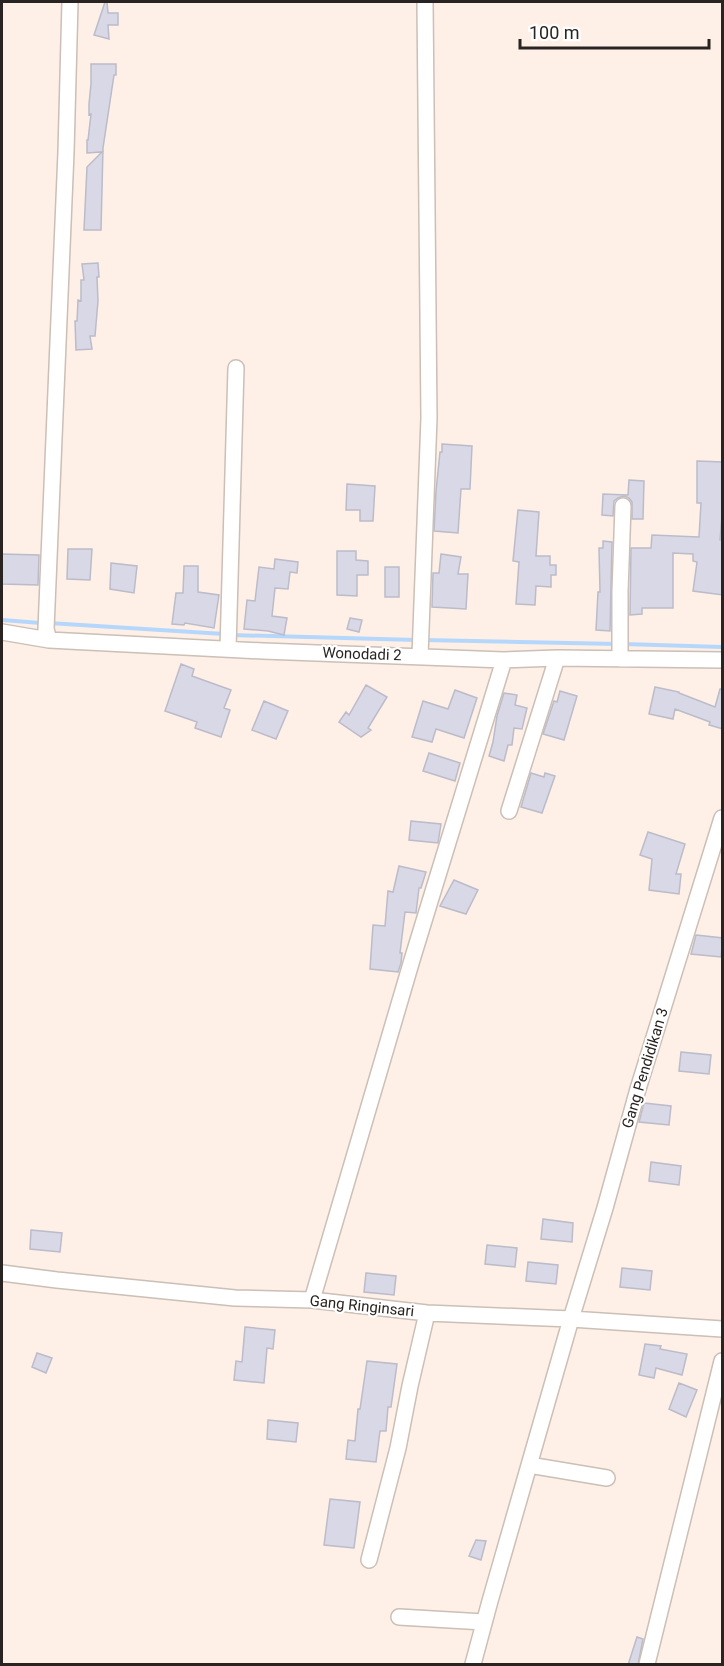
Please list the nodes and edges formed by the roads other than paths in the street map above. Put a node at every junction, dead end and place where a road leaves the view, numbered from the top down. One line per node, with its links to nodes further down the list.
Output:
1 (70, 2): 6 (street)
2 (425, 2): 8 (street)
3 (236, 368): 7 (street)
4 (623, 506): 10 (street)
5 (2, 632): 6 (street, Wonodadi 2)
6 (48, 634): 7 (street, Wonodadi 2)
7 (228, 647): 8 (street, Wonodadi 2)
8 (420, 656): 11 (street, Wonodadi 2)
9 (557, 658): 10 (street, Wonodadi 2); 11 (street, Wonodadi 2); 13 (street)
10 (620, 659): 12 (street, Wonodadi 2)
11 (504, 660): 16 (street)
12 (723, 660)
13 (509, 811)
14 (723, 818): 18 (street, Gang Pendidikan 3)
15 (2, 1273): 16 (street, Gang Ringinsari)
16 (312, 1300): 17 (street, Gang Ringinsari)
17 (427, 1313): 18 (street, Gang Ringinsari); 23 (street)
18 (571, 1319): 19 (street, Gang Ringinsari); 21 (street, Gang Pendidikan 3)
19 (723, 1329)
20 (723, 1360): 27 (street)
21 (530, 1465): 22 (street); 25 (street, Gang Pendidikan 3)
22 (607, 1478)
23 (369, 1560)
24 (399, 1617): 25 (street)
25 (484, 1622): 26 (street, Gang Pendidikan 3)
26 (473, 1665)
27 (647, 1665)

